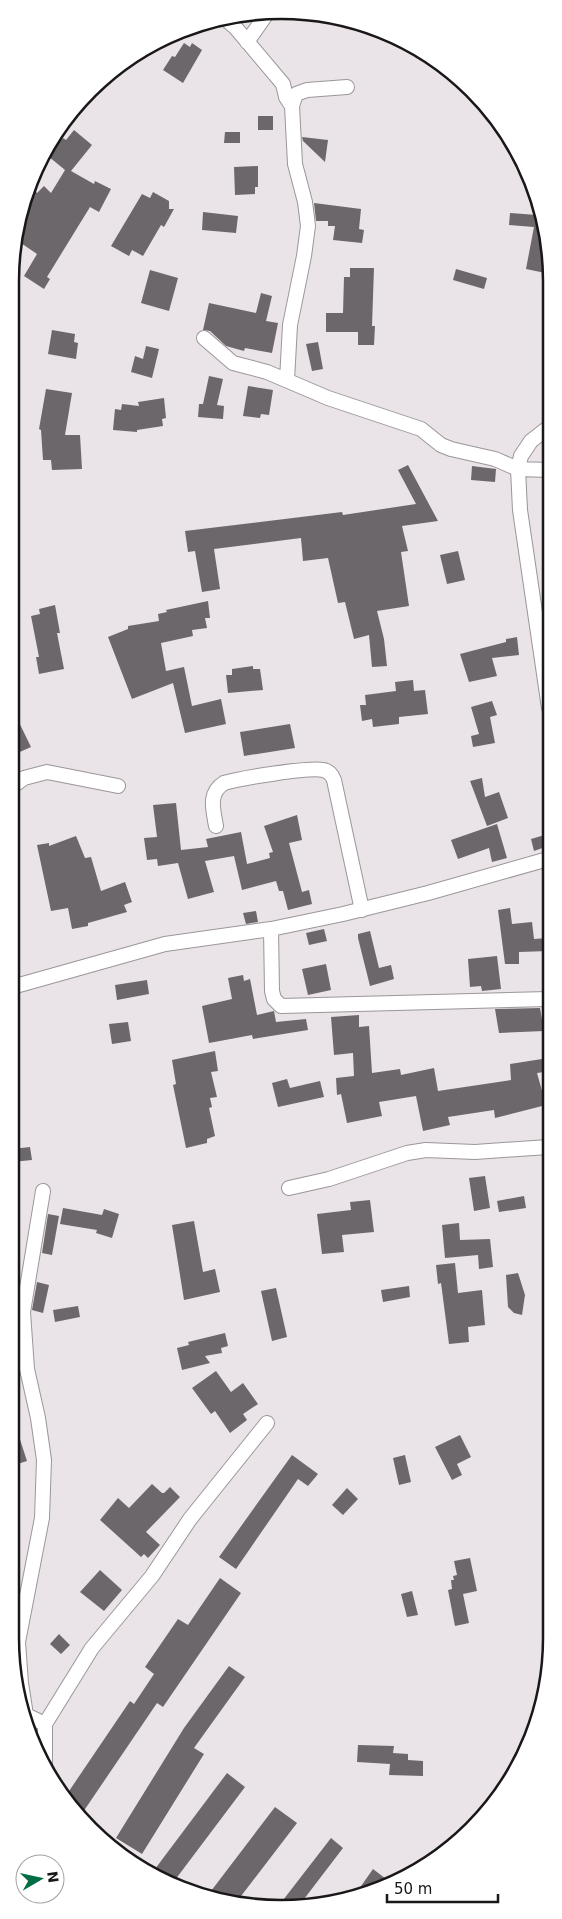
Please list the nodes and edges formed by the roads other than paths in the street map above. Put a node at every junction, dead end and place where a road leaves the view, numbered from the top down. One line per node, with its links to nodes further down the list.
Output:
1 (263, 20): 3 (street); 4 (street)
2 (231, 24): 3 (street)
3 (235, 27): 4 (street)
4 (247, 42): 5 (street)
5 (283, 84): 7 (street); 8 (street)
6 (347, 87): 7 (street)
7 (307, 90): 8 (street)
8 (292, 106): 10 (street)
9 (204, 338): 10 (street)
10 (287, 380): 12 (street)
11 (543, 431): 12 (street)
12 (518, 469): 13 (street); 14 (street)
13 (543, 470)
14 (543, 667)
15 (19, 782): 16 (street)
16 (118, 786)
17 (216, 826): 19 (street)
18 (543, 859): 19 (street)
19 (362, 910): 20 (street)
20 (271, 929): 21 (street); 22 (street)
21 (19, 985)
22 (543, 999)
23 (543, 1147): 24 (street)
24 (289, 1188)
25 (43, 1191): 27 (street)
26 (267, 1423): 31 (street)
27 (19, 1637)
28 (19, 1651): 29 (street)
29 (22, 1676)
30 (32, 1718): 31 (street)
31 (45, 1724): 32 (street)
32 (46, 1753)

